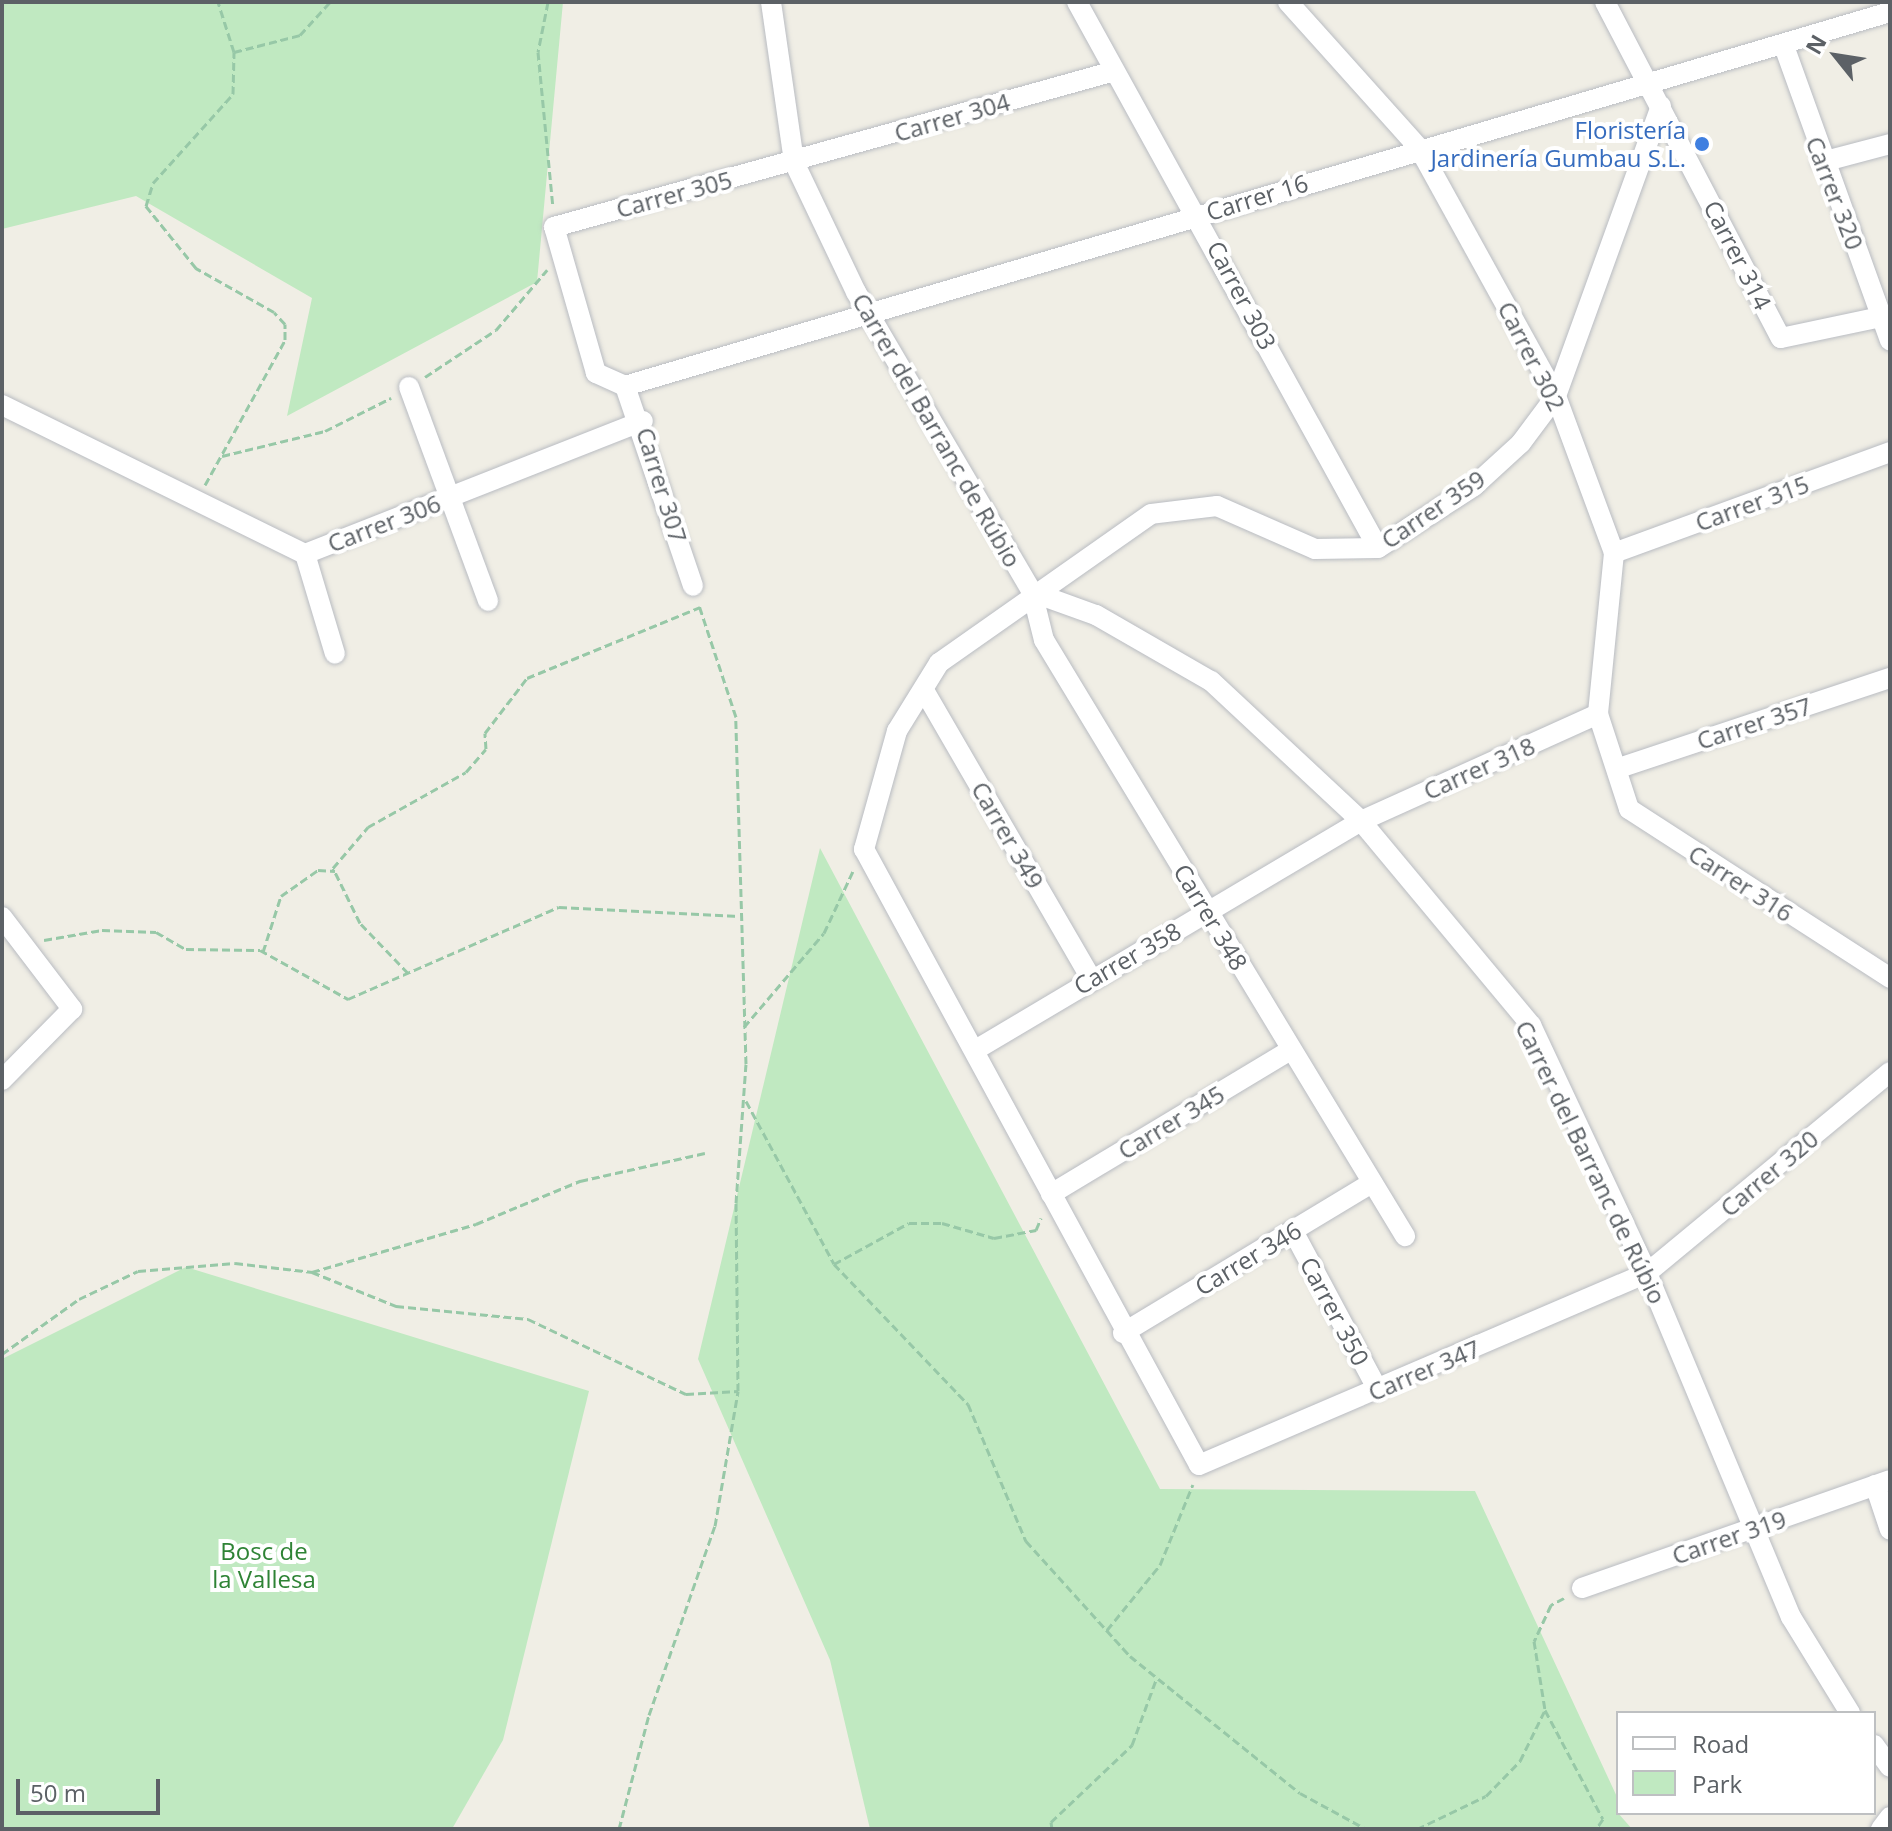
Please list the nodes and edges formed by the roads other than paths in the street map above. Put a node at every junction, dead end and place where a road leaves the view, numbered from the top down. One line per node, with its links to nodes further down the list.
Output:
1 (771, 2): 12 (street, Carrer del Barranc de Rúbio)
2 (1077, 2): 7 (street, Carrer 303)
3 (1288, 2): 11 (street, Carrer 302)
4 (1605, 2): 8 (street, Carrer 314)
5 (1890, 12): 6 (street, Carrer 16)
6 (1784, 46): 8 (street, Carrer 16); 13 (street, Carrer 320)
7 (1111, 72): 12 (street, Carrer 304); 14 (street, Carrer 303)
8 (1649, 82): 9 (street, Carrer 314); 11 (street, Carrer 16)
9 (1661, 106): 15 (street, Carrer 314); 20 (street, Carrer 359)
10 (1890, 144): 13 (street)
11 (1419, 148): 14 (street, Carrer 16); 20 (street, Carrer 302)
12 (794, 162): 16 (street, Carrer del Barranc de Rúbio); 18 (street, Carrer 305)
13 (1822, 162): 15 (street, Carrer 320)
14 (1199, 215): 16 (street, Carrer 16); 25 (street, Carrer 303)
15 (1886, 316): 17 (street, Carrer 320)
16 (869, 317): 18 (street, Carrer 16); 29 (street, Carrer del Barranc de Rúbio)
17 (1890, 340)
18 (625, 386): 22 (street, Carrer 307)
19 (409, 387): 24 (street)
20 (1556, 396): 25 (street, Carrer 359); 26 (street, Carrer 302)
21 (2, 405): 27 (street, Carrer 306)
22 (643, 421): 24 (street, Carrer 306); 28 (street, Carrer 307)
23 (1890, 452): 26 (street, Carrer 315)
24 (449, 497): 27 (street, Carrer 306); 30 (street)
25 (1378, 548): 29 (street, Carrer 359)
26 (1614, 553): 34 (street, Carrer 302)
27 (305, 554): 31 (street)
28 (693, 586)
29 (1032, 592): 33 (street, Carrer 359); 36 (street, Carrer del Barranc de Rúbio); 37 (street, Carrer 348)
30 (488, 601)
31 (335, 654)
32 (1890, 678): 35 (street, Carrer 357)
33 (925, 692): 39 (street, Carrer 349); 41 (street, Carrer 359)
34 (1598, 714): 35 (street, Carrer 302); 36 (street, Carrer 318)
35 (1619, 768): 40 (street, Carrer 316)
36 (1361, 821): 37 (street, Carrer 358); 49 (street, Carrer del Barranc de Rúbio)
37 (1208, 912): 39 (street, Carrer 358); 42 (street, Carrer 348)
38 (2, 917): 44 (street)
39 (1091, 978): 41 (street, Carrer 358)
40 (1890, 978)
41 (977, 1049): 46 (street)
42 (1291, 1050): 45 (street, Carrer 348); 46 (street, Carrer 345)
43 (1890, 1072): 49 (street, Carrer 320)
44 (2, 1080)
45 (1372, 1183): 47 (street, Carrer 346); 48 (street, Carrer 348)
46 (1051, 1194): 50 (street)
47 (1293, 1231): 50 (street, Carrer 346); 51 (street, Carrer 350)
48 (1405, 1236)
49 (1647, 1273): 51 (street, Carrer 347); 53 (street, Carrer del Barranc de Rúbio)
50 (1123, 1333): 51 (street, Carrer 347)
51 (1378, 1390)
52 (1883, 1483): 53 (street, Carrer 319); 54 (street, Carrer 319)
53 (1753, 1529): 55 (street, Carrer 319); 56 (street, Carrer del Barranc de Rúbio)
54 (1890, 1530)
55 (1582, 1588)
56 (1849, 1711)
57 (1876, 1748): 58 (street)
58 (1890, 1767)
59 (1890, 1817): 60 (street)
60 (1881, 1829)

